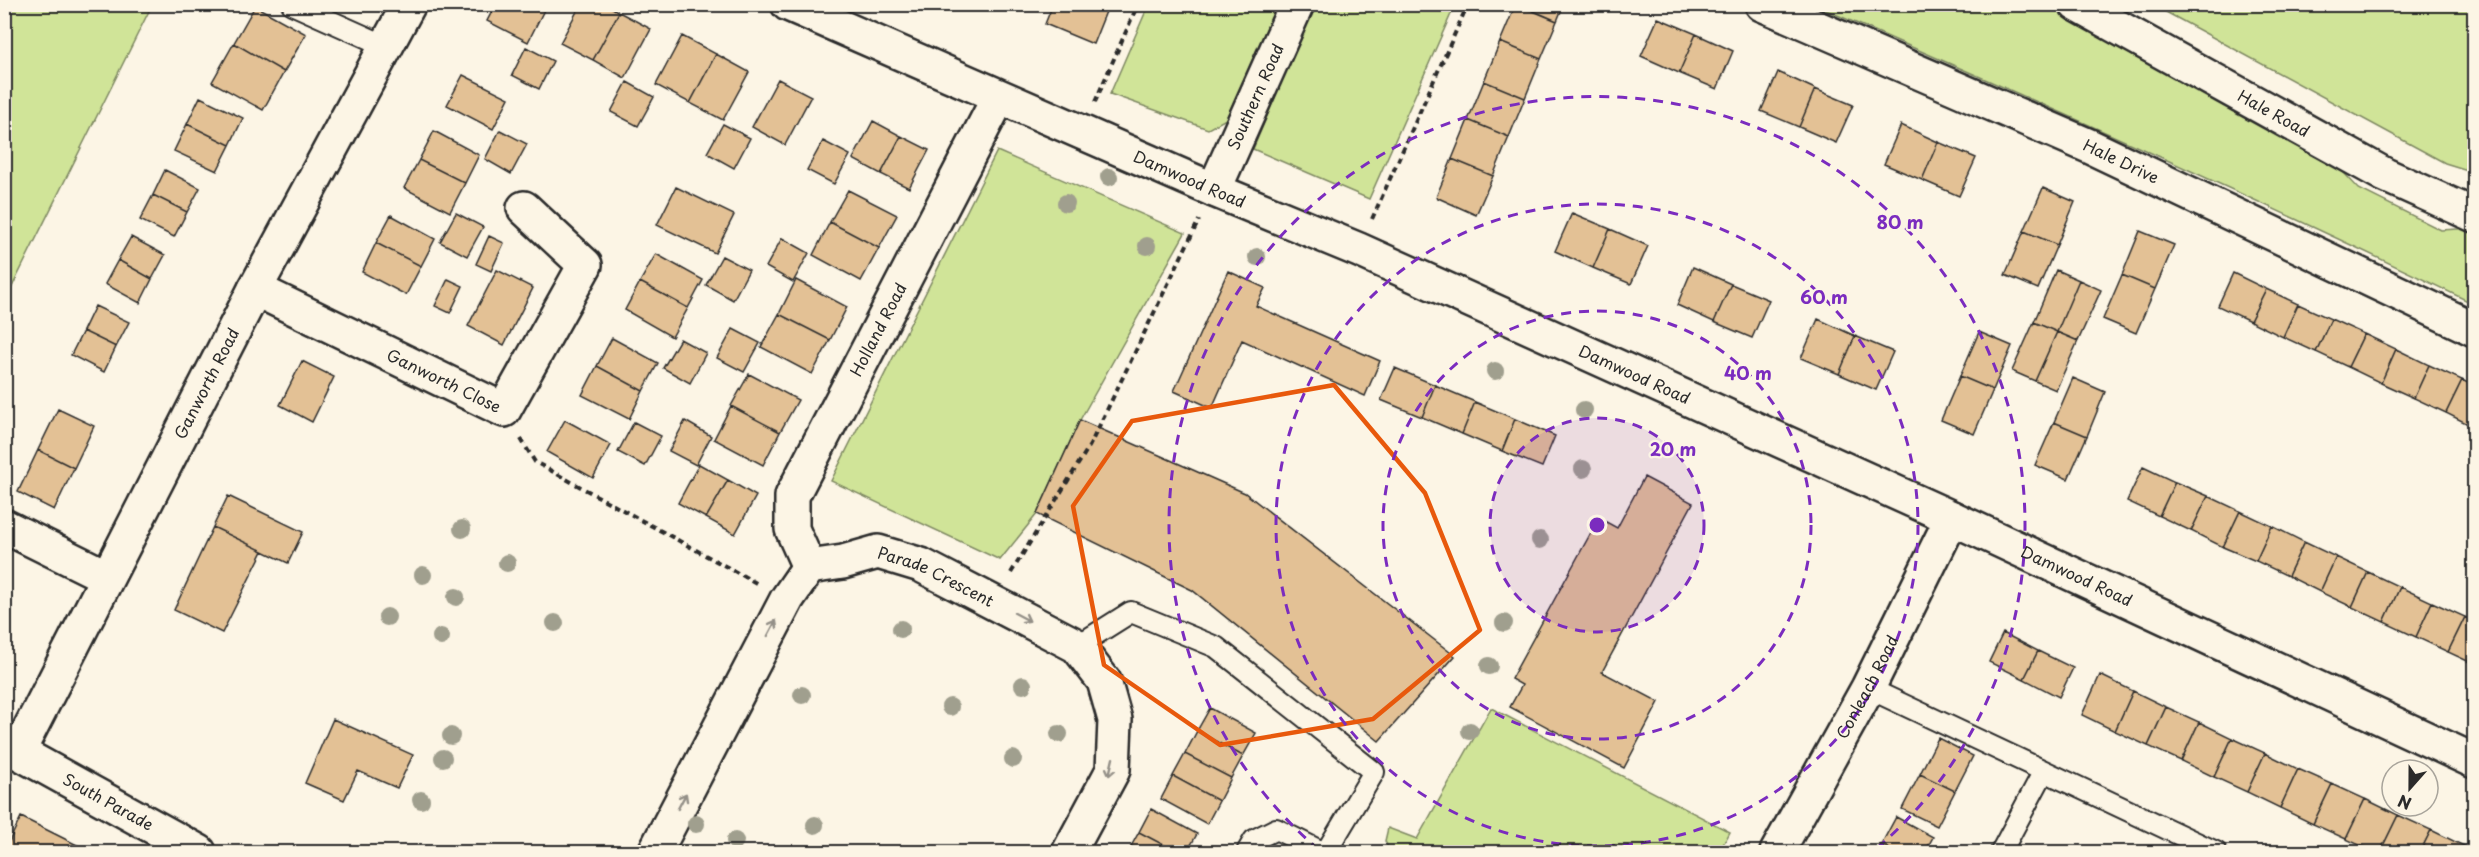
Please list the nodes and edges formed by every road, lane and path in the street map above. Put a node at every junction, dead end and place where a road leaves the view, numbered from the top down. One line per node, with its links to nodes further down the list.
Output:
1 (292, 4): 9 (lane)
2 (410, 4): 9 (street, Ganworth Road)
3 (788, 4): 10 (street, Damwood Road)
4 (1138, 4): 11 (path)
5 (1297, 4): 12 (street, Southern Road)
6 (1468, 4): 15 (path)
7 (1762, 4): 17 (street, Hale Drive)
8 (2076, 4): 14 (street, Hale Road)
9 (388, 47): 16 (street, Ganworth Road)
10 (999, 97): 11 (street, Damwood Road); 21 (street, Holland Road)
11 (1081, 132): 12 (street, Damwood Road)
12 (1214, 190): 15 (street, Damwood Road); 24 (path)
13 (524, 208): 18 (street, Ganworth Close)
14 (2475, 215)
15 (1359, 250): 19 (street, Damwood Road)
16 (255, 289): 18 (street, Ganworth Close); 22 (street, Ganworth Road)
17 (2475, 329)
18 (504, 410): 23 (path)
19 (1952, 518): 26 (street, Conleach Road); 28 (street, Damwood Road)
20 (4, 526): 22 (street)
21 (809, 567): 23 (street); 24 (street, Parade Crescent)
22 (107, 577): 27 (street, Ganworth Road)
23 (787, 600): 31 (street, one-way to 23)
24 (994, 602): 25 (street, Parade Crescent, one-way to 25)
25 (1077, 646): 32 (street, Parade Crescent, one-way to 32); 34 (lane)
26 (1868, 688): 29 (lane); 35 (street, Conleach Road)
27 (11, 750): 30 (street, South Parade)
28 (2475, 761)
29 (2044, 771): 36 (lane); 37 (lane)
30 (199, 852)
31 (655, 852)
32 (1069, 852)
33 (1247, 852): 34 (lane)
34 (1324, 852)
35 (1777, 852)
36 (2001, 852)
37 (2216, 852)

